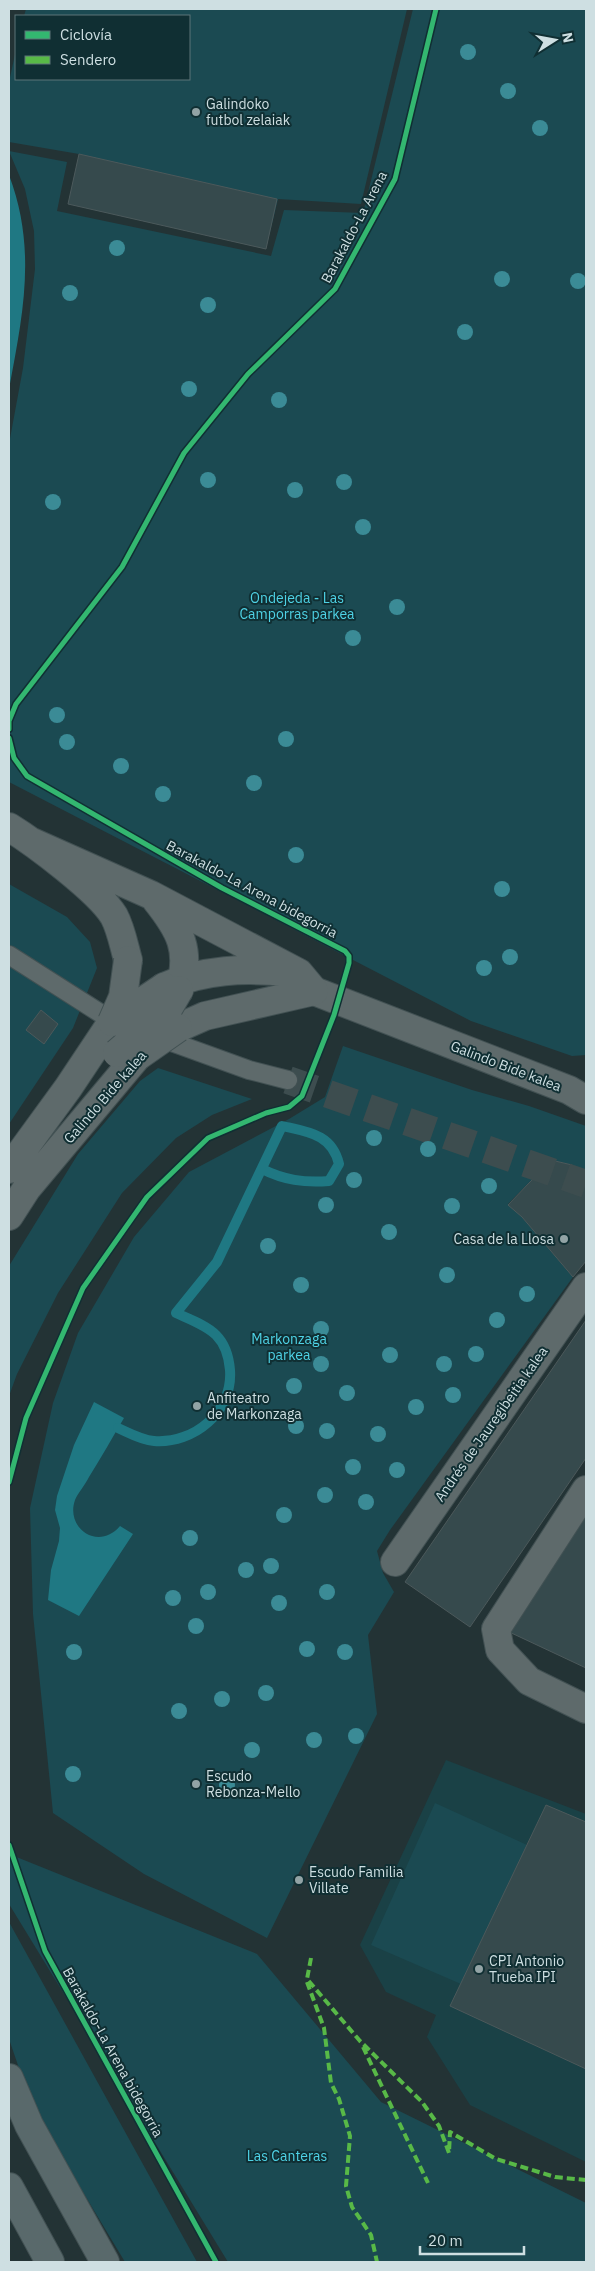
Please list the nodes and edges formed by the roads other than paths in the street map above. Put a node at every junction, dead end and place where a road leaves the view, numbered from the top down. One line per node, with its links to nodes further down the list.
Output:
1 (18, 833): 2 (street); 6 (street, bridge)
2 (152, 895): 4 (street); 5 (street)
3 (9, 954): 8 (lane)
4 (306, 982): 5 (street); 7 (street, Galindo Bide kalea, bridge); 9 (street, Galindo Bide kalea)
5 (176, 985): 6 (street, bridge); 7 (street, bridge)
6 (112, 1022): 7 (street)
7 (116, 1053): 10 (street)
8 (288, 1080)
9 (582, 1094)
10 (18, 1178): 11 (street)
11 (9, 1216)
12 (586, 1287): 14 (street, Andrés de Jauregibeitia kalea)
13 (586, 1490): 15 (street)
14 (395, 1562)
15 (586, 1709)
16 (9, 2078): 19 (main road)
17 (9, 2187): 18 (main road)
18 (50, 2262)
19 (105, 2262)

